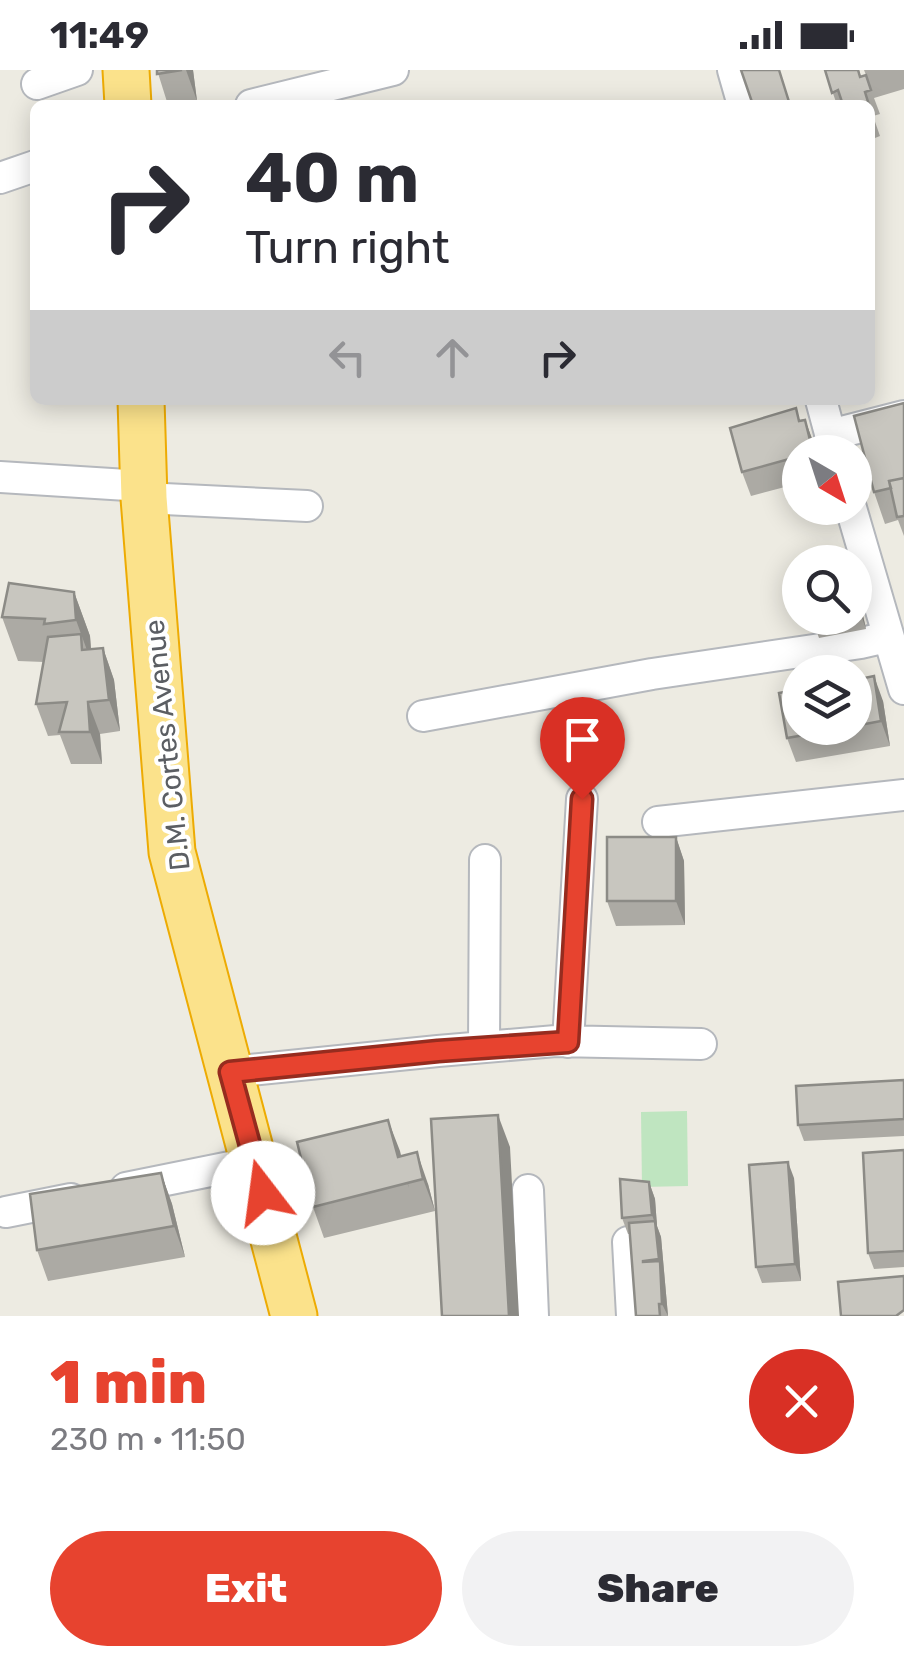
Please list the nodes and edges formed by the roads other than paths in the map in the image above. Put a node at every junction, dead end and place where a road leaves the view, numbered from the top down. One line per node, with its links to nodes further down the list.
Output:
1 (77, 70): 5 (street)
2 (126, 70): 6 (highway)
3 (393, 70): 7 (street)
4 (733, 70): 8 (street)
5 (37, 84)
6 (128, 100)
7 (271, 100)
8 (742, 100)
9 (30, 168): 10 (street)
10 (0, 178)
11 (141, 405): 17 (highway, D.M. Cortes Avenue)
12 (822, 405): 14 (street)
13 (904, 416): 15 (street)
14 (830, 435)
15 (855, 435)
16 (0, 477): 17 (street)
17 (143, 492): 18 (street); 30 (highway, D.M. Cortes Avenue)
18 (307, 506)
19 (855, 525): 20 (street)
20 (887, 637): 21 (street); 22 (street)
21 (904, 690)
22 (423, 716)
23 (904, 795): 25 (street)
24 (582, 799): 27 (street)
25 (658, 822)
26 (486, 860): 29 (street)
27 (568, 1042): 28 (street); 29 (street)
28 (701, 1044)
29 (484, 1047): 30 (street)
30 (230, 1072): 31 (highway, D.M. Cortes Avenue)
31 (255, 1162): 33 (street); 35 (highway, D.M. Cortes Avenue)
32 (528, 1190): 36 (street)
33 (6, 1212)
34 (628, 1242): 37 (street)
35 (294, 1316)
36 (534, 1316)
37 (632, 1316)

